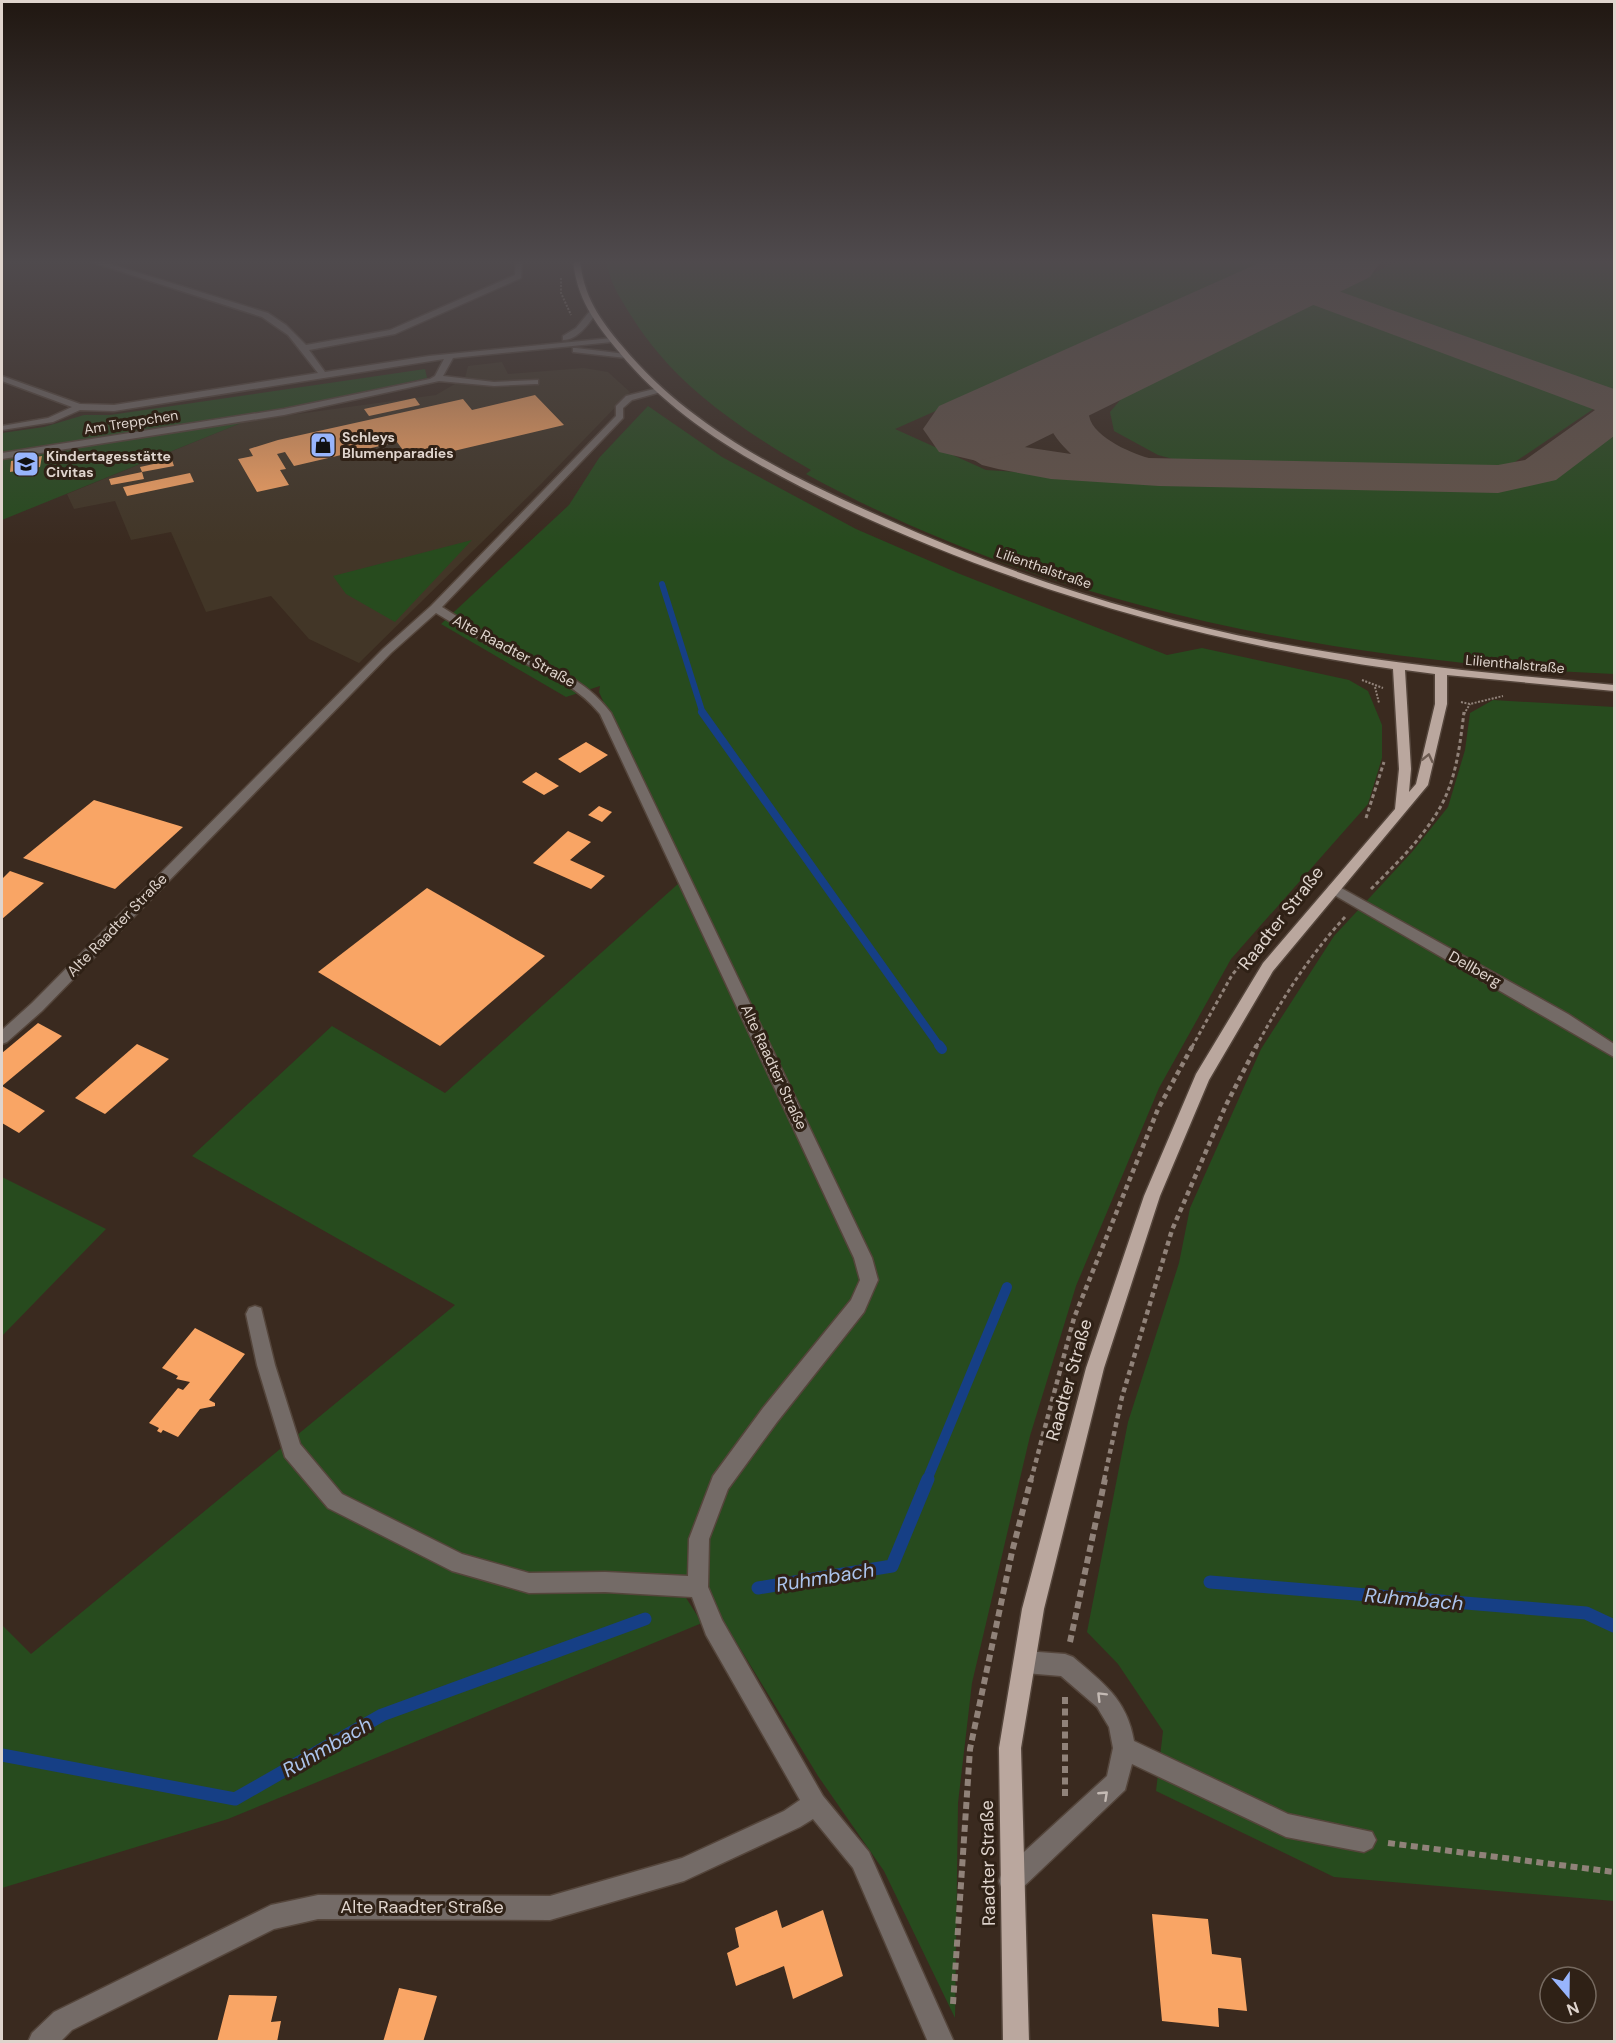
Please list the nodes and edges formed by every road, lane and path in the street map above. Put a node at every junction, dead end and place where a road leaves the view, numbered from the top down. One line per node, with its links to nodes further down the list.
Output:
1 (309, 354): 6 (street)
2 (465, 354): 4 (street)
3 (609, 354): 5 (street)
4 (450, 356): 6 (street); 8 (street)
5 (626, 356): 10 (main road, Lilienthalstraße)
6 (323, 375): 11 (street)
7 (2, 378): 11 (street)
8 (438, 378): 9 (street, Am Treppchen); 13 (street, Am Treppchen)
9 (535, 382)
10 (658, 390): 14 (street, Alte Raadter Straße); 15 (main road, Lilienthalstraße)
11 (79, 407): 12 (street)
12 (2, 428)
13 (2, 456)
14 (435, 608): 22 (street, Alte Raadter Straße); 25 (street, Alte Raadter Straße)
15 (1399, 667): 16 (main road, Lilienthalstraße); 19 (main road)
16 (1442, 672): 17 (main road, Lilienthalstraße); 19 (main road, Raadter Straße, one-way to 16)
17 (1614, 688)
18 (1470, 704): 21 (path)
19 (1401, 808): 20 (main road, Raadter Straße)
20 (1334, 889): 21 (street, Dellberg); 26 (main road, Raadter Straße)
21 (1358, 903): 23 (street, Dellberg); 27 (path)
22 (2, 1038)
23 (1614, 1051)
24 (255, 1314): 25 (street)
25 (698, 1587): 29 (street, Alte Raadter Straße)
26 (1025, 1662): 27 (street); 33 (main road, Raadter Straße)
27 (1065, 1665): 28 (street, one-way to 27); 30 (path)
28 (1124, 1748): 30 (street, one-way to 28); 31 (street)
29 (815, 1804): 34 (street, Alte Raadter Straße); 35 (street, Alte Raadter Straße)
30 (1065, 1831): 33 (street)
31 (1364, 1840): 32 (path)
32 (1614, 1872)
33 (1011, 1881): 36 (main road, Raadter Straße)
34 (41, 2042)
35 (941, 2042)
36 (1016, 2042)

